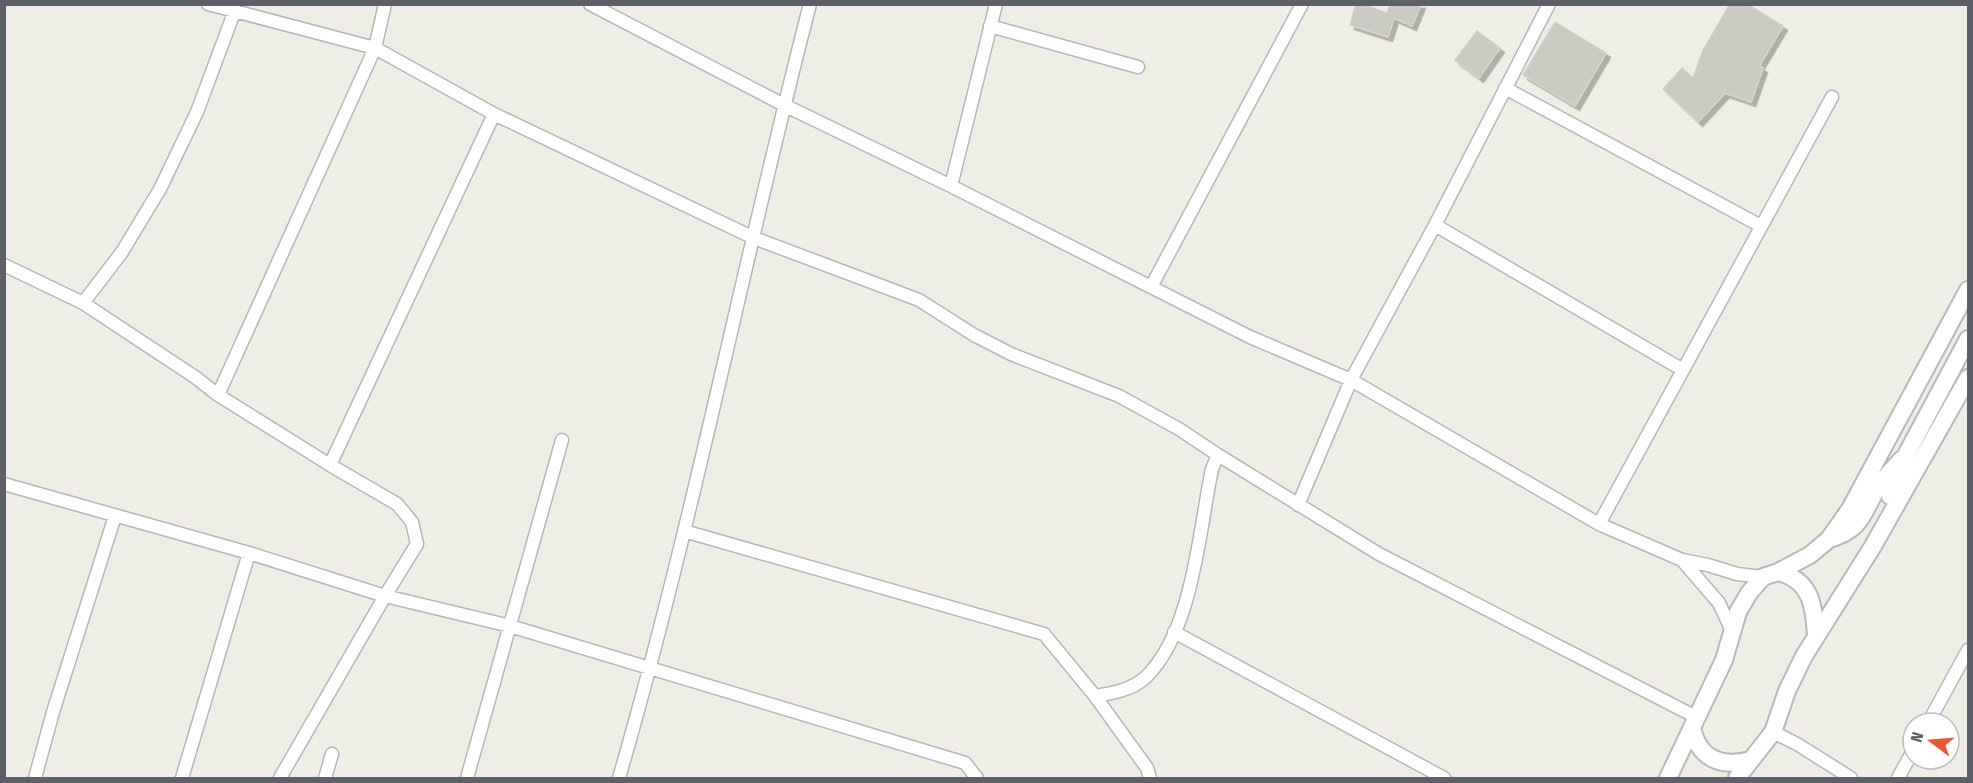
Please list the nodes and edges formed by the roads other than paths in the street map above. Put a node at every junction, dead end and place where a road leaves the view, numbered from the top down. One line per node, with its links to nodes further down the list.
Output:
1 (208, 4): 8 (street)
2 (385, 4): 10 (street)
3 (590, 4): 14 (street)
4 (810, 4): 14 (street)
5 (996, 4): 9 (street)
6 (1302, 4): 21 (street)
7 (1549, 4): 12 (street)
8 (235, 10): 10 (street); 23 (street)
9 (990, 26): 11 (street); 16 (street)
10 (375, 48): 15 (street); 28 (street)
11 (1138, 68)
12 (1505, 88): 17 (street); 18 (street)
13 (1832, 97): 18 (street)
14 (784, 105): 16 (street); 19 (street)
15 (494, 114): 19 (street); 32 (street)
16 (951, 186): 21 (street)
17 (1435, 225): 25 (street); 27 (street)
18 (1761, 226): 25 (street)
19 (754, 238): 31 (street); 37 (street)
20 (4, 265): 23 (street)
21 (1151, 287): 27 (street)
22 (1968, 290): 38 (main road)
23 (83, 303): 28 (street)
24 (1968, 339): 30 (main road)
25 (1683, 370): 36 (street)
26 (1968, 378): 41 (main road)
27 (1351, 380): 34 (street); 36 (street)
28 (218, 395): 32 (street)
29 (562, 440): 44 (street)
30 (1906, 454): 38 (main road); 41 (main road)
31 (1218, 455): 34 (street); 45 (street)
32 (330, 465): 43 (street)
33 (4, 484): 35 (street)
34 (1298, 505): 52 (street)
35 (116, 516): 39 (street); 57 (street)
36 (1599, 524): 40 (street)
37 (684, 531): 49 (street); 50 (street)
38 (1830, 539): 42 (main road)
39 (249, 554): 43 (street); 58 (street)
40 (1682, 560): 42 (street); 46 (street)
41 (1856, 573): 47 (main road)
42 (1771, 574): 46 (main road); 47 (main road)
43 (385, 596): 44 (street); 59 (street)
44 (510, 626): 49 (street); 61 (street)
45 (1174, 632): 50 (street); 65 (street)
46 (1733, 633): 52 (main road)
47 (1816, 635): 53 (main road)
48 (1968, 650): 51 (street)
49 (651, 668): 62 (street); 63 (street)
50 (1095, 696): 64 (street)
51 (1935, 711)
52 (1694, 722): 54 (main road); 56 (main road)
53 (1773, 732): 56 (main road); 69 (street)
54 (1682, 748): 66 (main road); 67 (main road)
55 (332, 754): 60 (street)
56 (1751, 760): 68 (main road)
57 (35, 778)
58 (182, 778)
59 (280, 778)
60 (325, 778)
61 (467, 778)
62 (619, 778)
63 (977, 778)
64 (1150, 778)
65 (1444, 778)
66 (1668, 778)
67 (1679, 778)
68 (1737, 778)
69 (1851, 778)

